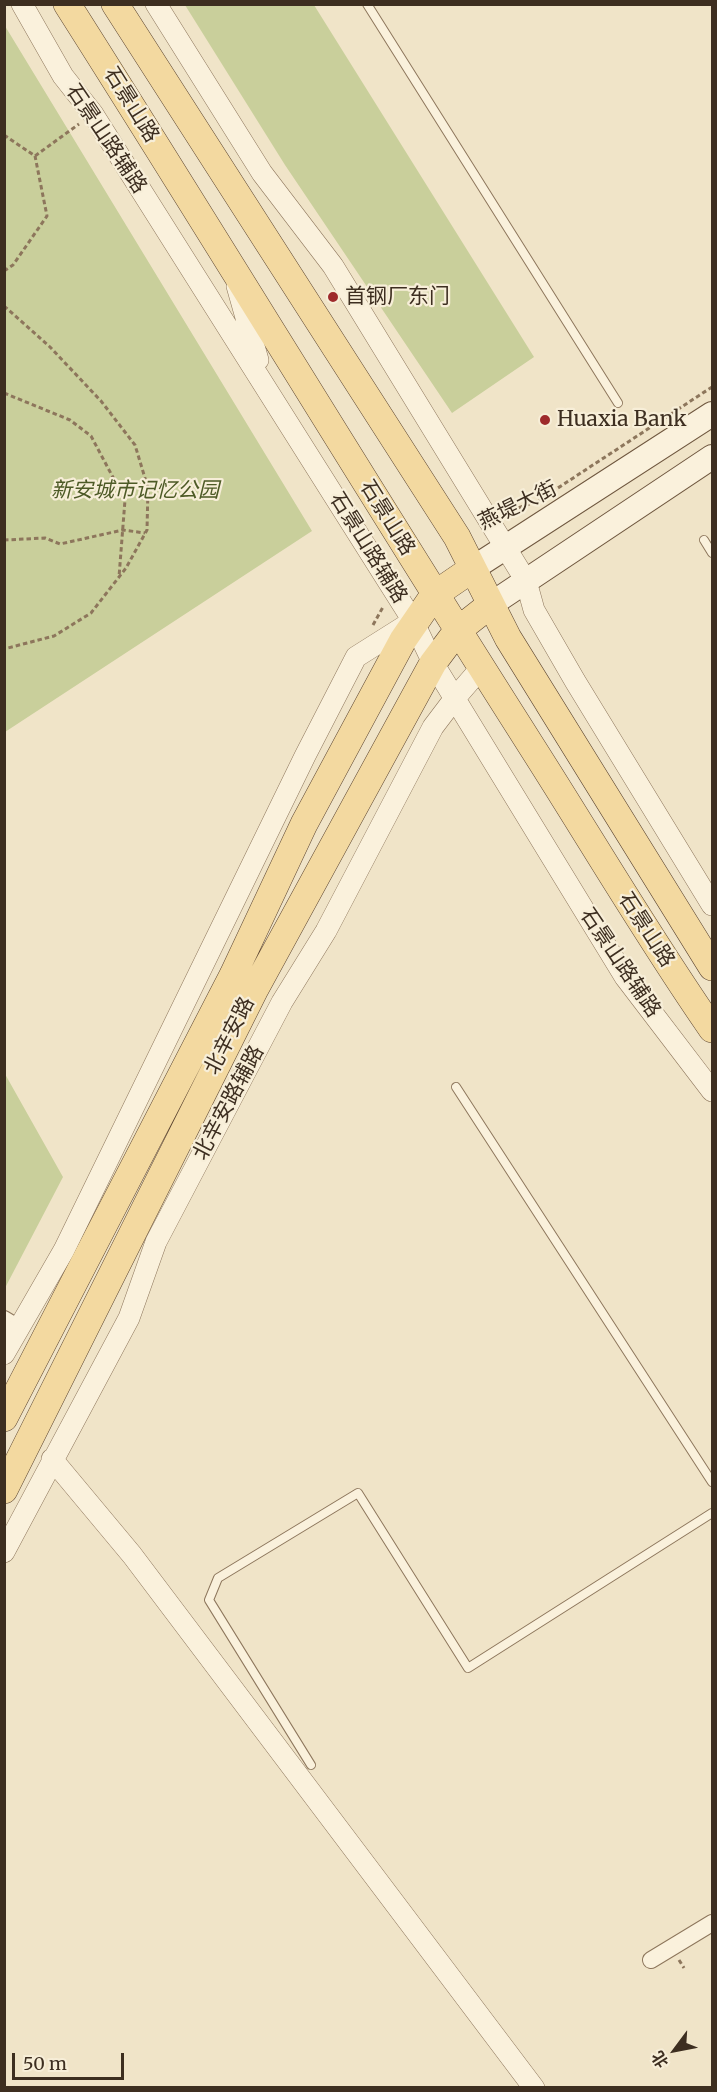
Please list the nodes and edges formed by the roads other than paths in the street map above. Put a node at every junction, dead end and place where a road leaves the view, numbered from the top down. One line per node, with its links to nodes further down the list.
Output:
1 (22, 4): 7 (street, 石景山路辅路)
2 (67, 4): 6 (main road, 石景山路)
3 (115, 4): 14 (main road, 石景山路)
4 (156, 4): 12 (street)
5 (368, 4): 8 (lane)
6 (230, 262): 7 (street); 16 (main road, 石景山路)
7 (265, 384): 18 (street, 石景山路辅路)
8 (618, 403)
9 (712, 414): 12 (main road, 燕堤大街)
10 (712, 457): 15 (main road)
11 (704, 540): 13 (lane)
12 (505, 548): 14 (main road, 燕堤大街); 15 (street)
13 (712, 553)
14 (472, 569): 16 (main road, 北辛安路); 17 (main road, 石景山路)
15 (526, 581): 17 (main road); 23 (street)
16 (434, 595): 18 (main road, 北辛安路); 19 (main road, 石景山路)
17 (490, 605): 19 (main road, 北辛安路); 24 (main road, 石景山路)
18 (413, 621): 20 (street, 石景山路辅路); 30 (main road, 北辛安路); 31 (street)
19 (457, 631): 20 (main road, 北辛安路); 21 (main road, 石景山路)
20 (433, 663): 22 (street, 石景山路辅路); 29 (main road, 北辛安路)
21 (481, 669): 22 (street, 北辛安路辅路); 25 (main road, 石景山路)
22 (454, 698): 26 (street, 北辛安路辅路); 28 (street, 石景山路辅路)
23 (709, 893)
24 (712, 967)
25 (712, 1029)
26 (255, 1055): 29 (street); 35 (street, 北辛安路辅路)
27 (456, 1087): 36 (lane)
28 (712, 1091)
29 (189, 1118): 37 (main road, 北辛安路)
30 (108, 1217): 31 (street); 34 (main road, 北辛安路)
31 (64, 1250): 32 (street)
32 (12, 1324): 33 (street)
33 (4, 1354)
34 (4, 1418)
35 (52, 1459): 39 (street, 北辛安路辅路); 43 (street)
36 (712, 1482)
37 (4, 1490)
38 (712, 1513): 40 (lane)
39 (4, 1552)
40 (310, 1766)
41 (712, 1923): 42 (street)
42 (651, 1960)
43 (534, 2088)

